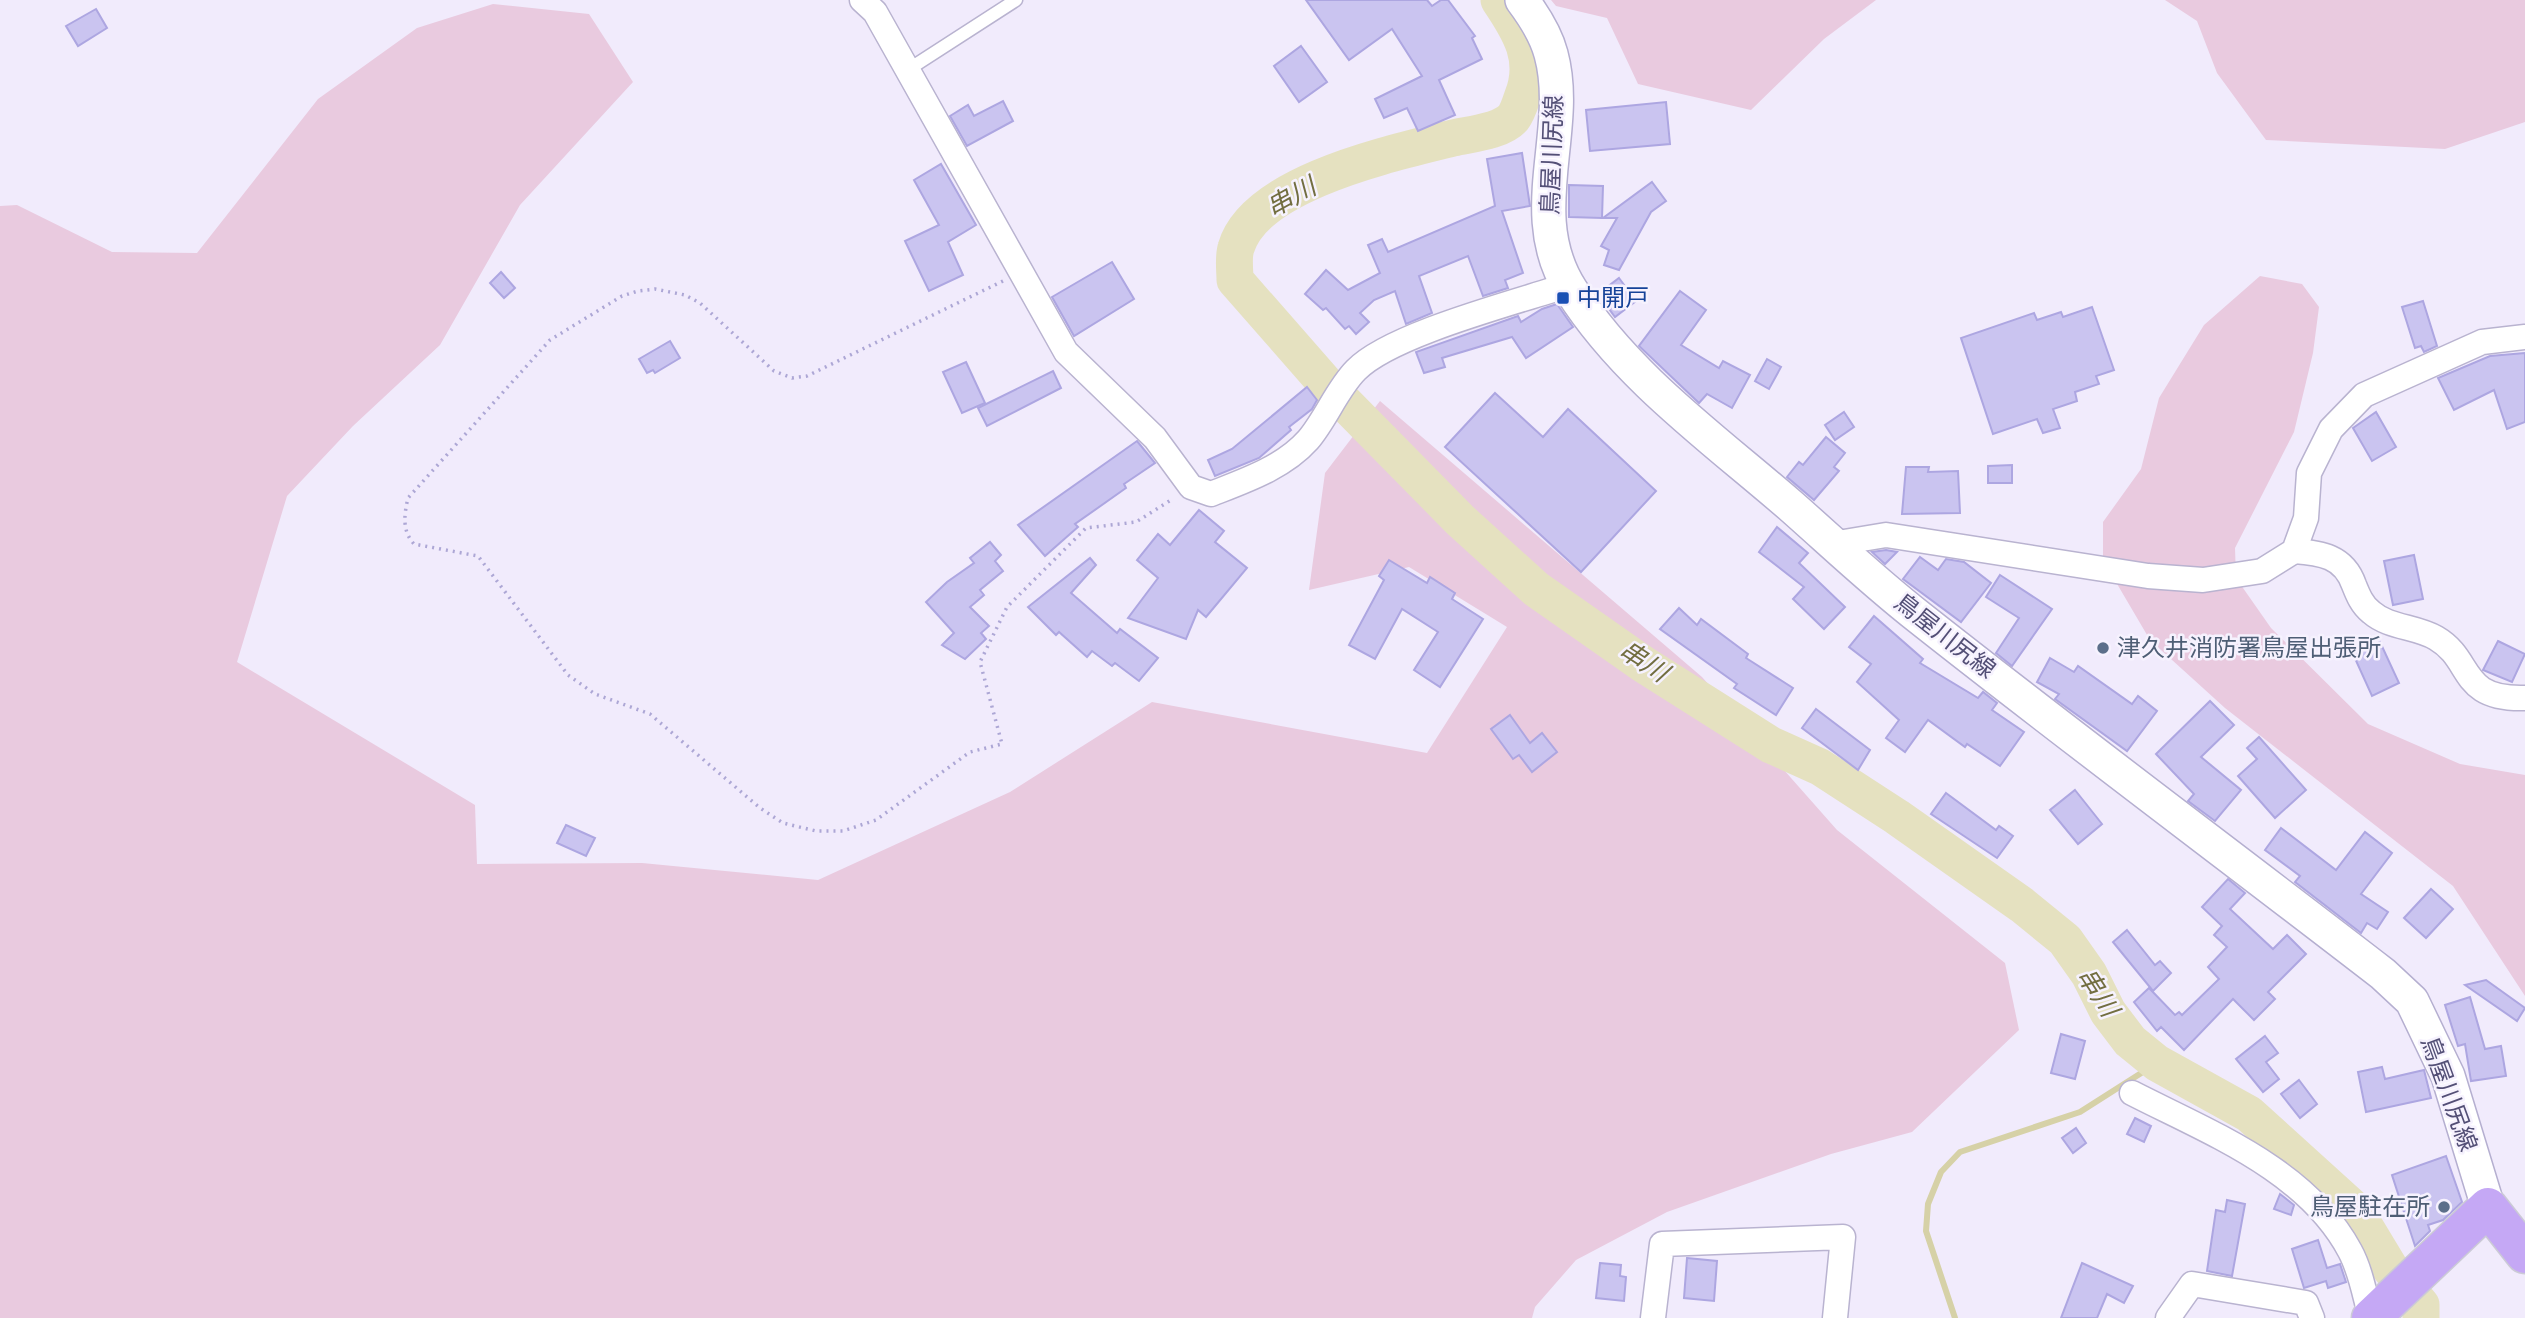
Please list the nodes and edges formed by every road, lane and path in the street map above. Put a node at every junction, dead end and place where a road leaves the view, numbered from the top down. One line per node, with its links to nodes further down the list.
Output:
1 (862, 0): 4 (street)
2 (1016, 0): 4 (lane)
3 (1522, 0): 6 (main road, 鳥屋川尻線)
4 (906, 71): 5 (street)
5 (1021, 272): 8 (street); 8 (path)
6 (1567, 285): 8 (street); 9 (main road, 鳥屋川尻線)
7 (2525, 337): 10 (street)
8 (1191, 487)
9 (1832, 544): 10 (street); 13 (main road, 鳥屋川尻線)
10 (2294, 551): 11 (street)
11 (2525, 698)
12 (2132, 1093): 15 (street)
13 (2488, 1208): 14 (main road); 15 (main road)
14 (2525, 1254)
15 (2375, 1315)
16 (1653, 1318): 17 (street)
17 (1835, 1318)
18 (2168, 1318): 19 (street)
19 (2312, 1318)

